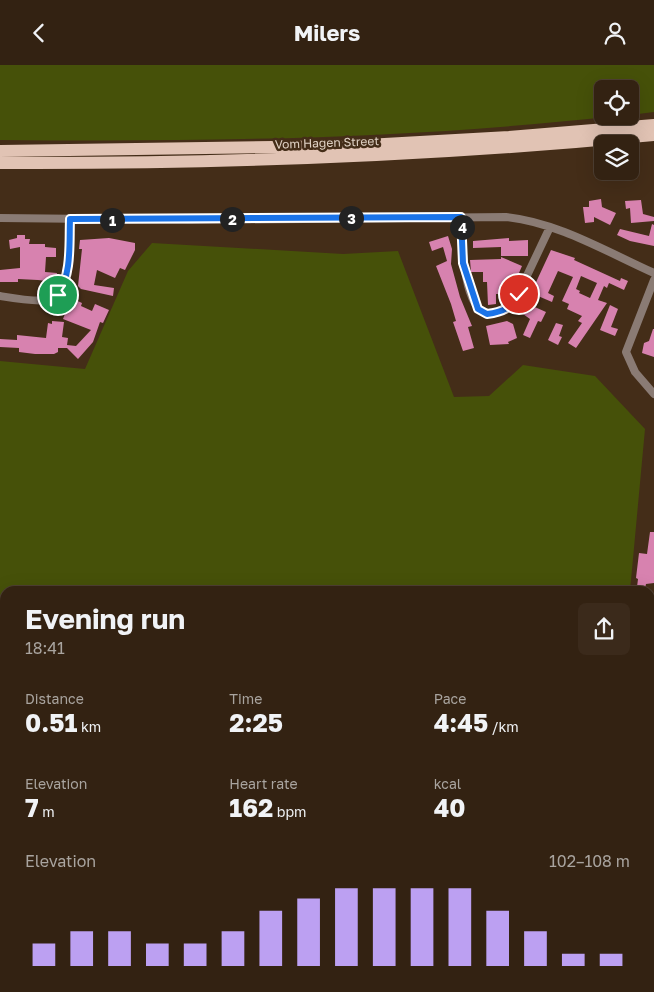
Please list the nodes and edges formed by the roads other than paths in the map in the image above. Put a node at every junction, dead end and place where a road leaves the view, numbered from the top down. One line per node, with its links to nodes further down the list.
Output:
1 (654, 125): 3 (main road, Vom Hagen Street)
2 (654, 135): 4 (main road, Vom Hagen Street)
3 (0, 151)
4 (0, 163)
5 (0, 217): 7 (street)
6 (461, 217): 7 (street); 8 (street); 8 (street)
7 (70, 219): 11 (street)
8 (550, 227): 9 (street)
9 (654, 273)
10 (654, 280): 12 (street)
11 (0, 297)
12 (654, 394)

